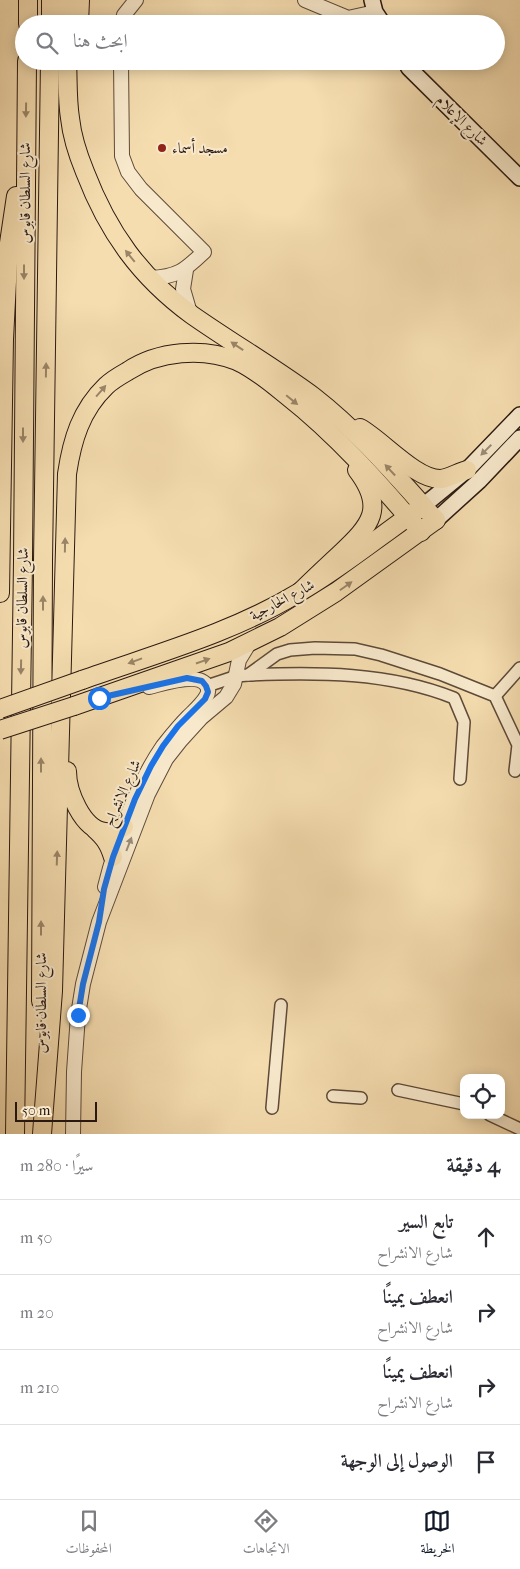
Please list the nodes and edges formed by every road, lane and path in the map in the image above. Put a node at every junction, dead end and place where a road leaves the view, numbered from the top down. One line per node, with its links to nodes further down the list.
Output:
1 (28, 0): 8 (main road)
2 (51, 0): 9 (main road)
3 (67, 0): 10 (main road)
4 (80, 0): 11 (main road)
5 (136, 0): 12 (street)
6 (305, 0): 13 (street)
7 (377, 12): 14 (street)
8 (28, 15)
9 (51, 15)
10 (67, 15)
11 (79, 15)
12 (124, 15)
13 (341, 15)
14 (362, 15)
15 (27, 70): 21 (main road, شارع السلطان قابوس, one-way to 21)
16 (50, 70): 62 (main road, شارع السلطان قابوس, one-way to 16)
17 (67, 70): 23 (main road)
18 (79, 70): 23 (main road)
19 (122, 70): 24 (street)
20 (411, 70): 22 (main road, شارع الإعلام)
21 (25, 136): 35 (main road); 61 (main road, شارع السلطان قابوس, one-way to 61)
22 (520, 178)
23 (88, 179): 25 (main road, one-way to 23)
24 (186, 270): 25 (street); 26 (street)
25 (150, 278): 26 (main road)
26 (190, 314): 28 (main road, one-way to 26)
27 (520, 415): 30 (main road, شارع الخارجية, one-way to 30)
28 (331, 422): 30 (main road); 31 (main road, one-way to 28); 32 (main road); 36 (main road); 40 (main road, one-way to 28)
29 (520, 438): 33 (main road, شارع الخارجية)
30 (466, 470): 31 (main road, شارع الخارجية)
31 (423, 506): 32 (main road, شارع الخارجية); 33 (main road)
32 (408, 516): 34 (main road); 36 (main road, شارع الخارجية)
33 (436, 520): 34 (main road, شارع الخارجية)
34 (422, 532): 37 (main road, شارع الخارجية, one-way to 34)
35 (0, 593)
36 (298, 594): 44 (main road, شارع الخارجية, one-way to 44, bridge)
37 (250, 642): 39 (street, شارع الانشراح); 43 (main road, شارع الخارجية, one-way to 37)
38 (520, 668): 42 (street)
39 (242, 675): 41 (street); 42 (street); 47 (street); 51 (street, شارع الانشراح, one-way to 39)
40 (62, 682): 49 (main road); 62 (main road, one-way to 40)
41 (206, 686): 43 (street); 48 (street, شارع الانشراح)
42 (494, 696): 46 (street)
43 (99, 698): 45 (main road, شارع الخارجية, bridge)
44 (0, 709)
45 (0, 730)
46 (515, 771)
47 (460, 779)
48 (124, 827): 49 (main road); 50 (street, شارع الانشراح)
49 (95, 829): 50 (main road)
50 (113, 857): 51 (street); 52 (street, شارع الانشراح)
51 (111, 894): 52 (street, شارع الانشراح)
52 (99, 922): 63 (street, شارع الانشراح)
53 (281, 1005): 58 (street)
54 (398, 1090): 57 (street)
55 (333, 1096): 56 (street)
56 (361, 1098)
57 (460, 1103)
58 (272, 1108)
59 (499, 1119): 60 (street)
60 (520, 1129)
61 (15, 1134)
62 (41, 1134)
63 (73, 1134)

